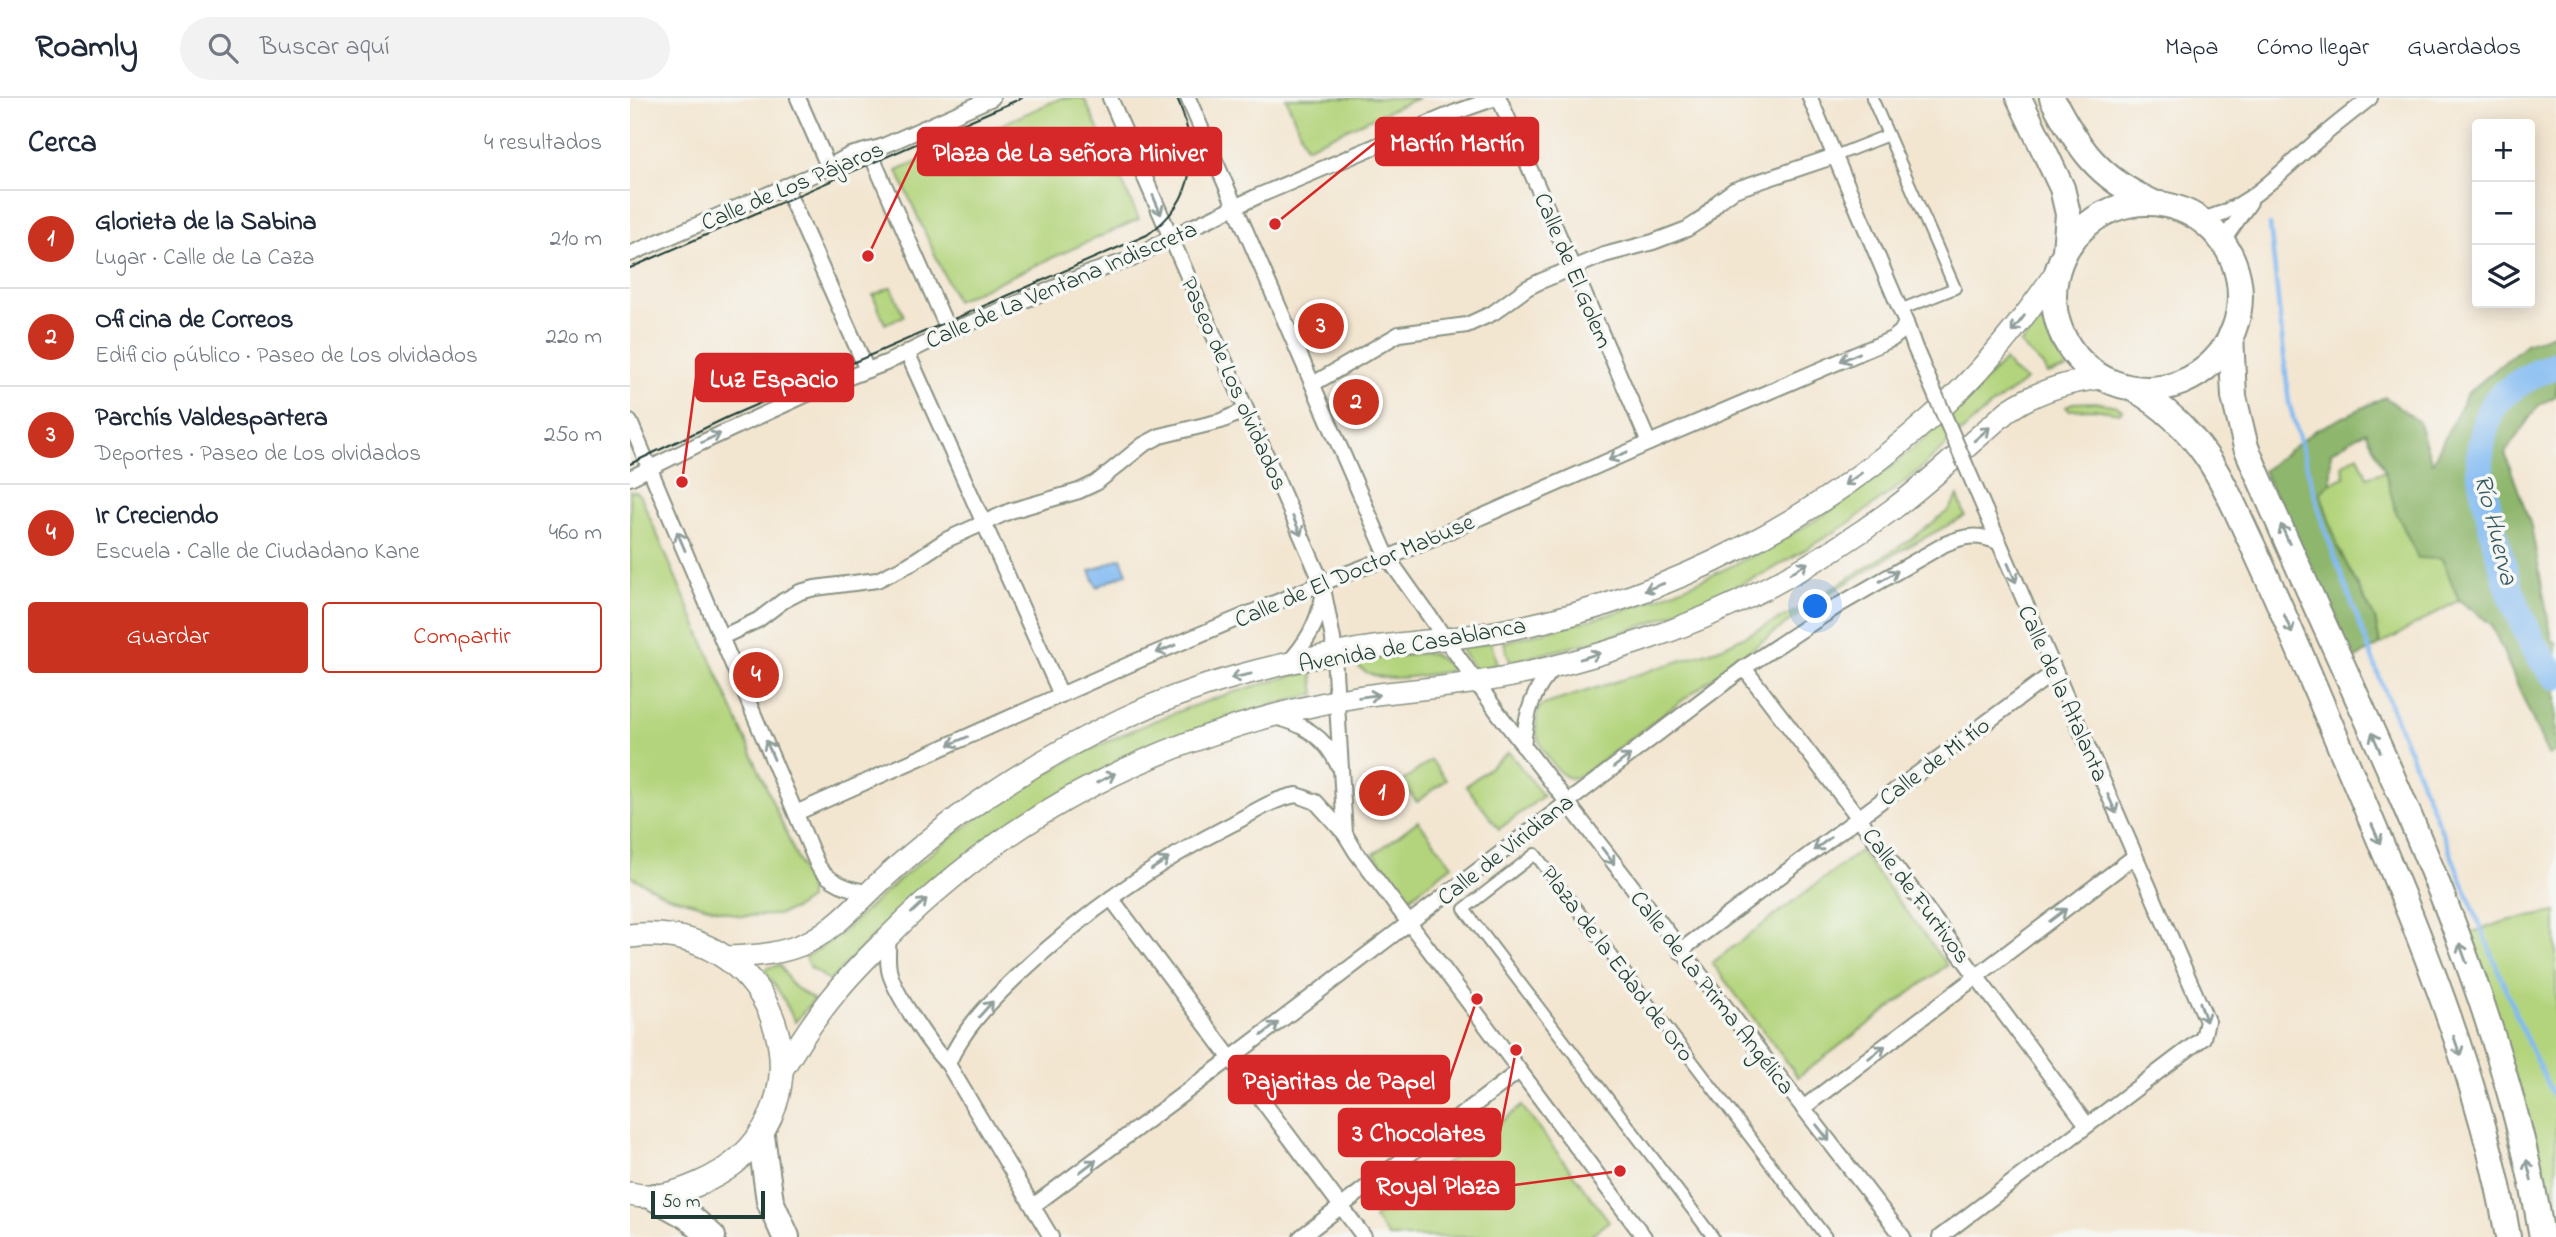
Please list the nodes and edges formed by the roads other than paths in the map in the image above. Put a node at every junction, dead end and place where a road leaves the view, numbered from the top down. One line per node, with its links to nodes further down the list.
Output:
1 (798, 98): 15 (street)
2 (992, 98): 13 (street, Calle de Los Pájaros)
3 (1110, 98): 21 (street, Paseo de Los olvidados, one-way to 21)
4 (1188, 98): 19 (street)
5 (1498, 98): 11 (street, Calle de La Ventana Indiscreta); 25 (street, Calle de El Golem)
6 (1810, 98): 14 (street, Calle de la Atalanta)
7 (1872, 98): 12 (street)
8 (2019, 98): 24 (highway)
9 (2052, 98): 18 (highway)
10 (2370, 98): 17 (street)
11 (1453, 105): 19 (street, Calle de La Ventana Indiscreta)
12 (1888, 135): 14 (street); 26 (street)
13 (869, 150): 15 (street, Calle de Los Pájaros); 27 (street)
14 (1835, 156): 25 (street); 26 (street, Calle de la Atalanta)
15 (828, 166): 16 (street, Calle de Los Pájaros)
16 (785, 186): 23 (street, Calle de Los Pájaros); 30 (street)
17 (2253, 197): 20 (street); 22 (street)
18 (2150, 201): 20 (highway); 24 (highway)
19 (1234, 209): 21 (street, Calle de La Ventana Indiscreta); 32 (street)
20 (2199, 220): 22 (highway)
21 (1171, 237): 27 (street, Calle de La Ventana Indiscreta); 34 (street, Paseo de Los olvidados)
22 (2222, 242): 28 (highway)
23 (630, 254)
24 (2062, 260): 31 (highway); 44 (main road, Avenida de Casablanca, one-way to 44)
25 (1574, 268): 32 (street); 36 (street, Calle de El Golem)
26 (1903, 316): 36 (street, Calle de El Doctor Mabuse, one-way to 36); 40 (street, Calle de la Atalanta, bridge)
27 (949, 332): 29 (street, Calle de La Ventana Indiscreta)
28 (2231, 335): 33 (highway); 92 (highway, one-way to 28)
29 (907, 352): 30 (street, Calle de La Ventana Indiscreta); 39 (street)
30 (867, 370): 37 (street, Calle de La Ventana Indiscreta, one-way to 30)
31 (2101, 378): 33 (highway); 47 (main road, Avenida de Casablanca, one-way to 31)
32 (1313, 384): 41 (street)
33 (2134, 389): 91 (highway, one-way to 91)
34 (1246, 410): 39 (street); 42 (street, Paseo de Los olvidados, one-way to 42)
35 (630, 422): 37 (street)
36 (1649, 443): 41 (street, Calle de El Doctor Mabuse, one-way to 41)
37 (651, 470): 38 (street, Calle de La Ventana Indiscreta); 43 (street, one-way to 37)
38 (630, 478)
39 (984, 523): 43 (street); 51 (street)
40 (1998, 542): 48 (street, Calle de Viridiana, one-way to 40); 49 (street, Calle de la Atalanta, one-way to 49)
41 (1388, 558): 42 (street, Calle de El Doctor Mabuse); 44 (street)
42 (1323, 587): 45 (street, Paseo de Los olvidados); 46 (street); 51 (street, Calle de El Doctor Mabuse, one-way to 51)
43 (722, 637): 57 (street, one-way to 43)
44 (1444, 640): 45 (main road, Avenida de Casablanca); 50 (street, Calle de La Prima Angélica)
45 (1334, 655): 46 (main road, Avenida de Casablanca); 52 (street, Paseo de Los olvidados)
46 (1285, 666): 61 (main road, Avenida de Casablanca, one-way to 61)
47 (1557, 666): 50 (main road, Avenida de Casablanca); 54 (street)
48 (1744, 668): 56 (street, Calle de Viridiana, one-way to 48); 58 (street, Calle de Furtivos)
49 (2054, 672): 58 (street, Calle de Mi tío); 60 (street, Calle de la Atalanta, one-way to 60)
50 (1476, 683): 52 (main road, Avenida de Casablanca, one-way to 50); 54 (street, Calle de La Prima Angélica)
51 (1061, 695): 57 (street, Calle de El Doctor Mabuse, one-way to 57)
52 (1337, 700): 53 (main road, Avenida de Casablanca); 55 (street, Paseo de Los olvidados)
53 (1265, 717): 55 (street); 67 (main road, Avenida de Casablanca, one-way to 53)
54 (1523, 746): 56 (street, Calle de La Prima Angélica)
55 (1340, 768): 59 (street, Paseo de Los olvidados)
56 (1567, 802): 64 (street, Calle de Viridiana); 68 (street, Calle de La Prima Angélica, one-way to 68)
57 (796, 813): 61 (street)
58 (1858, 817): 68 (street, Calle de Mi tío, one-way to 68); 70 (street, Calle de Furtivos)
59 (1345, 834): 62 (street, one-way to 59); 64 (street)
60 (2135, 856): 70 (street, one-way to 60); 76 (street, Calle de la Atalanta, one-way to 76)
61 (869, 892): 69 (main road, Avenida de Casablanca)
62 (1111, 898): 71 (street); 72 (street, one-way to 62)
63 (630, 921): 65 (main road)
64 (1409, 924): 71 (street, Calle de Viridiana, one-way to 64); 73 (street)
65 (662, 935): 66 (main road); 69 (main road)
66 (630, 936)
67 (888, 936): 72 (street); 74 (main road, Avenida de Casablanca)
68 (1680, 951): 75 (street, Calle de La Prima Angélica)
69 (727, 957): 74 (main road)
70 (1978, 976): 75 (street, one-way to 70); 76 (street, Calle de Furtivos)
71 (1230, 1059): 79 (street, Calle de Viridiana, one-way to 71); 80 (street)
72 (948, 1064): 79 (street)
73 (1519, 1071): 80 (street); 81 (street)
74 (781, 1072): 77 (main road)
75 (1803, 1108): 89 (street, Calle de La Prima Angélica, one-way to 89)
76 (2087, 1125): 90 (street)
77 (761, 1136): 78 (main road); 83 (highway)
78 (638, 1197): 82 (highway)
79 (1033, 1206): 84 (street)
80 (1341, 1206): 85 (street); 86 (street)
81 (1638, 1235)
82 (712, 1237)
83 (786, 1237)
84 (1051, 1237)
85 (1301, 1237)
86 (1364, 1237)
87 (1713, 1237): 88 (street, Plaza de la Edad de Oro)
88 (1826, 1237)
89 (1903, 1237)
90 (1940, 1237)
91 (2508, 1237)
92 (2542, 1237)

